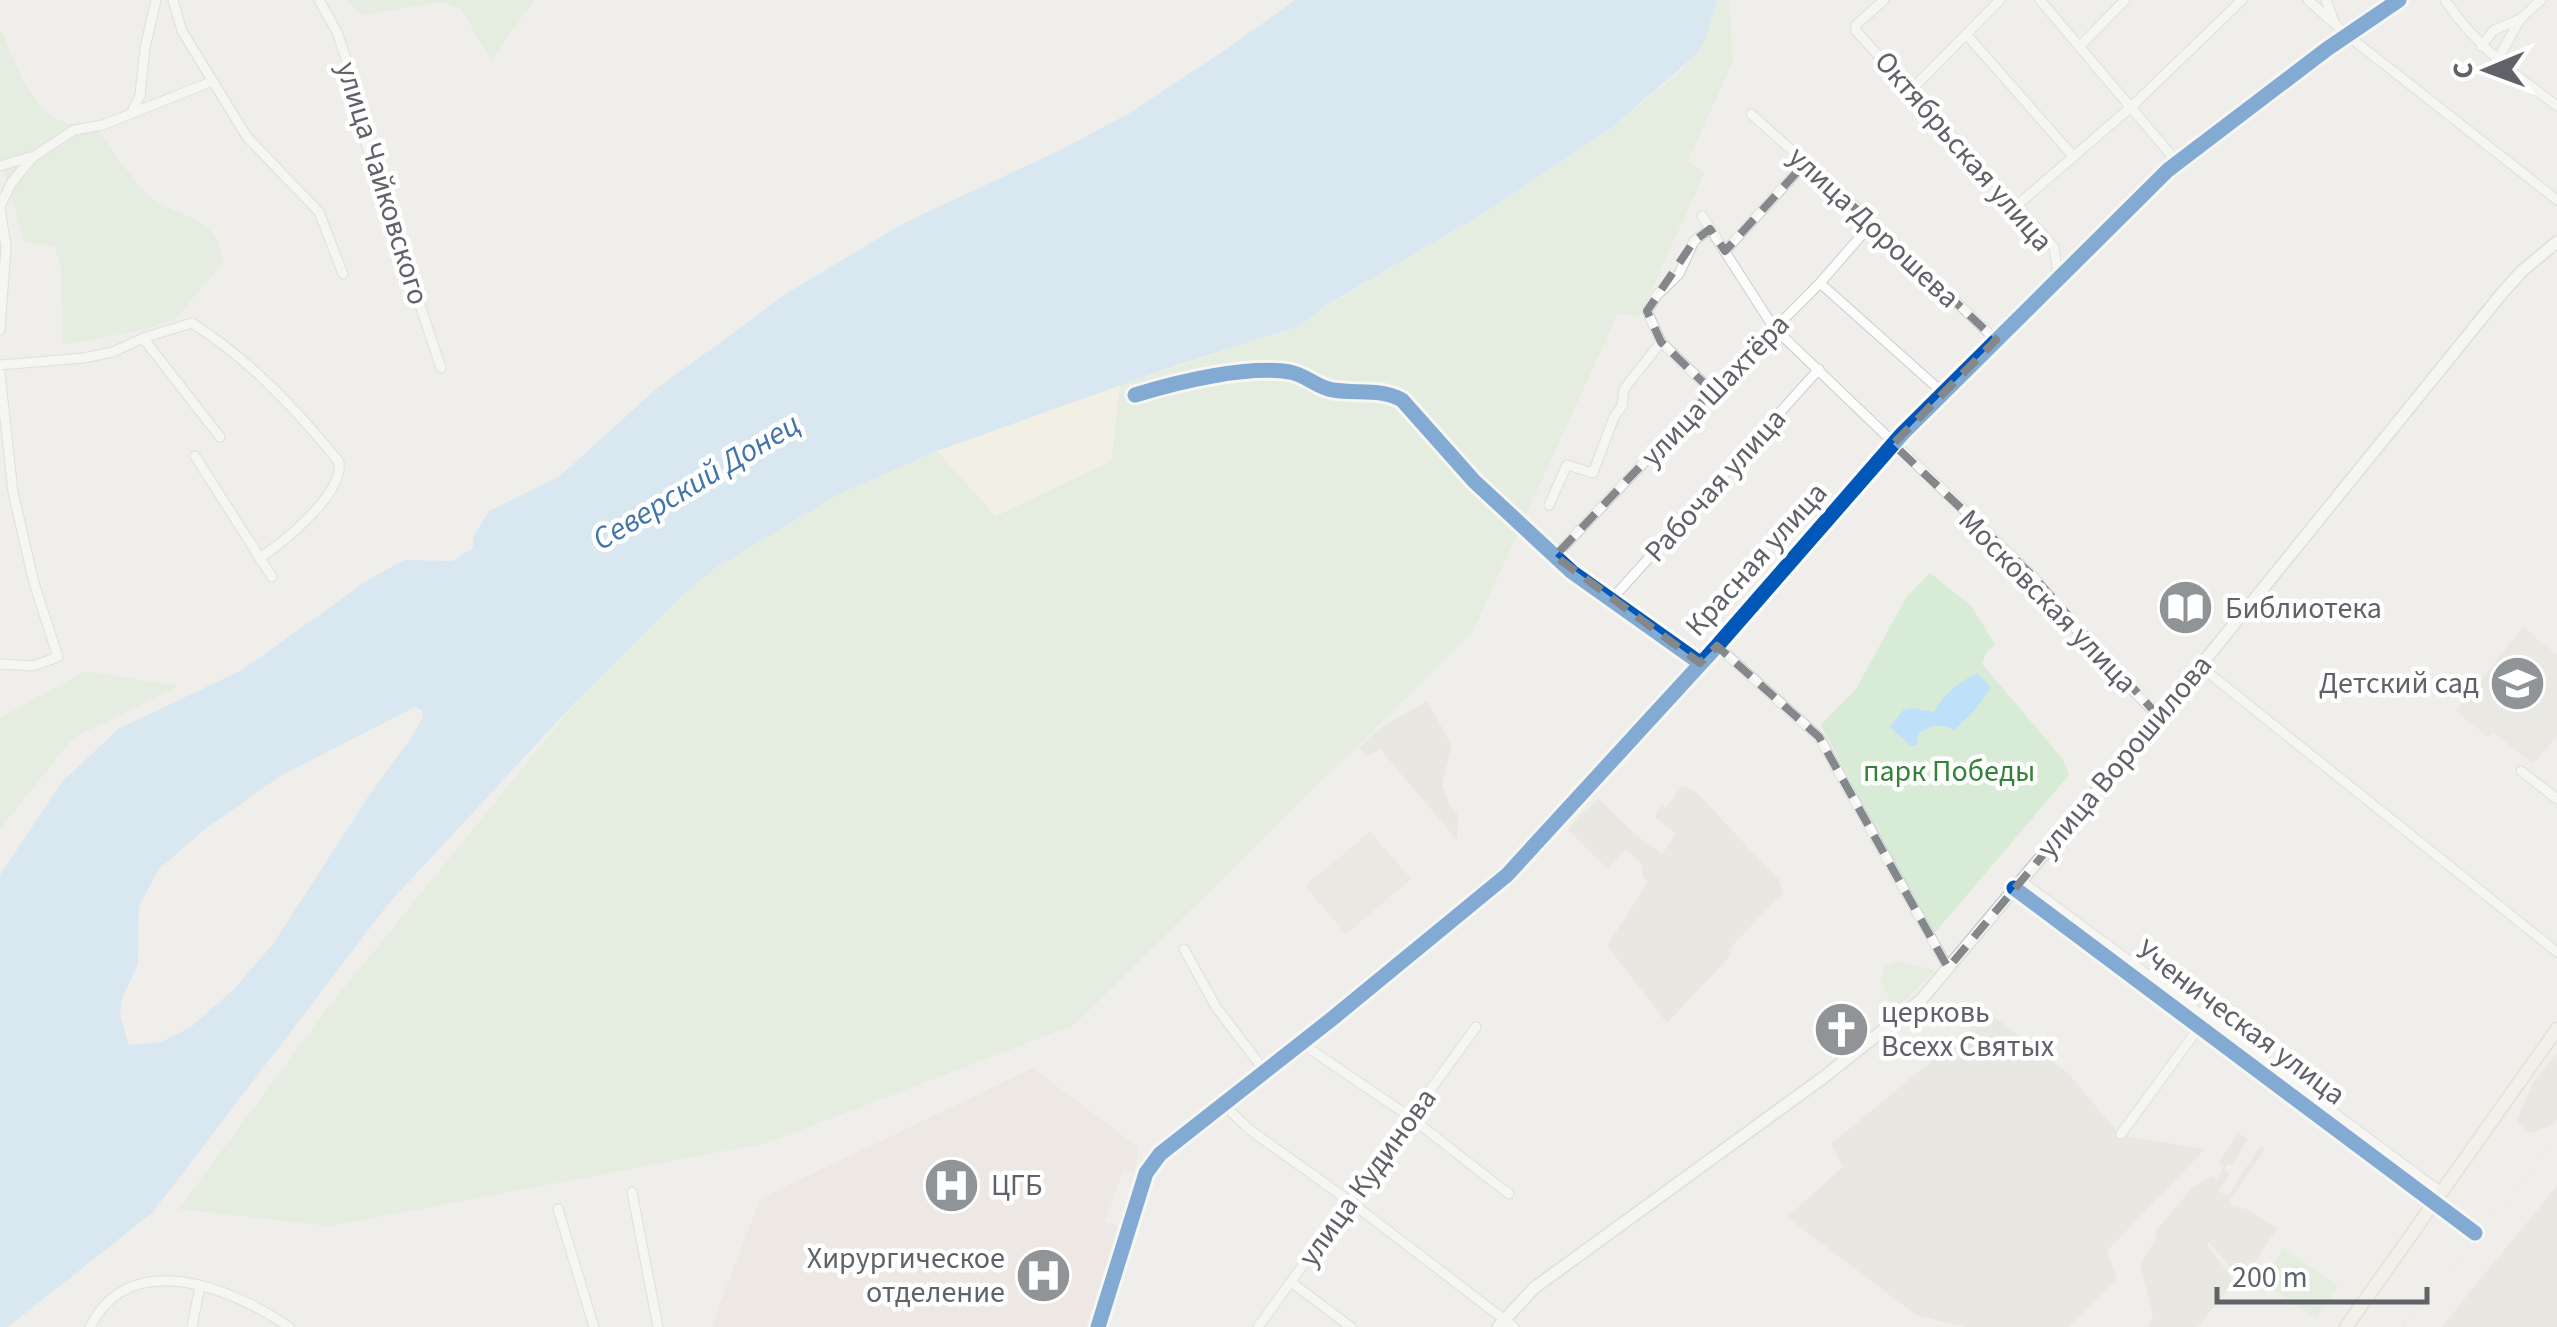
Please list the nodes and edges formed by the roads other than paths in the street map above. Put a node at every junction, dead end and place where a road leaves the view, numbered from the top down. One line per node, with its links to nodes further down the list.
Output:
1 (156, 0): 25 (street)
2 (173, 0): 21 (street)
3 (319, 0): 49 (street, улица Чайковского)
4 (1884, 0): 22 (street, Октябрьская улица)
5 (2000, 0): 16 (street)
6 (2040, 0): 19 (street)
7 (2125, 0): 19 (street)
8 (2242, 0): 24 (street)
9 (2308, 0): 15 (street)
10 (2326, 0): 15 (street)
11 (2399, 0): 17 (street, Красная улица)
12 (2445, 0): 18 (street)
13 (2541, 0): 14 (street)
14 (2520, 19): 18 (street); 20 (street)
15 (2335, 24): 17 (street)
16 (1966, 34): 22 (street); 28 (street)
17 (2347, 35): 30 (street, Красная улица); 32 (street)
18 (2482, 46): 20 (street)
19 (2078, 47): 24 (street)
20 (2497, 60): 23 (street)
21 (213, 81): 25 (street); 40 (street)
22 (1912, 89): 34 (street, Октябрьская улица)
23 (2557, 106)
24 (2131, 107): 28 (street); 30 (street)
25 (131, 112): 27 (street)
26 (1751, 114): 29 (street, улица Дорошева)
27 (33, 156): 31 (street); 33 (street)
28 (2074, 156): 34 (street)
29 (1806, 162): 36 (street, улица Дорошева); 39 (street)
30 (2177, 162): 41 (street, Красная улица)
31 (0, 166)
32 (2557, 200)
33 (0, 207): 44 (street)
34 (2015, 207): 41 (street, Октябрьская улица)
35 (1702, 216): 37 (street, Московская улица)
36 (1873, 222): 42 (street, улица Шахтёра); 46 (street, улица Дорошева)
37 (1710, 228): 39 (street, Московская улица); 47 (street)
38 (2557, 242): 68 (street, улица Ворошилова)
39 (1725, 252): 43 (street, Московская улица)
40 (342, 274)
41 (2059, 280): 46 (street, Красная улица)
42 (1820, 283): 43 (street, улица Шахтёра); 53 (street)
43 (1774, 328): 50 (street, Московская улица); 52 (street, улица Шахтёра)
44 (0, 330)
45 (143, 338): 48 (street); 55 (street); 62 (street)
46 (1996, 340): 53 (street, Красная улица)
47 (1661, 342): 52 (street); 60 (street)
48 (0, 365)
49 (441, 368)
50 (1819, 370): 56 (street, Московская улица); 64 (street, Рабочая улица)
51 (0, 373): 58 (street)
52 (1712, 391): 61 (street, улица Шахтёра)
53 (1942, 392): 56 (street, Красная улица)
54 (1136, 394): 61 (street)
55 (220, 437)
56 (1894, 444): 65 (street, Красная улица); 69 (street, Московская улица)
57 (195, 456): 62 (street)
58 (13, 492): 59 (street); 67 (street)
59 (0, 495)
60 (1549, 505)
61 (1555, 556): 64 (street)
62 (259, 558): 63 (street)
63 (272, 577)
64 (1611, 600): 66 (street)
65 (1717, 646): 66 (street, Красная улица); 75 (street)
66 (1700, 663): 79 (street, Красная улица)
67 (0, 664)
68 (2200, 666): 69 (street, улица Ворошилова); 74 (street)
69 (2159, 717): 72 (street, улица Ворошилова)
70 (2522, 771): 71 (street)
71 (2557, 798)
72 (2017, 884): 75 (street, улица Ворошилова); 76 (street, Ученическая улица); 86 (street, Ученическая улица)
73 (1184, 949): 80 (street)
74 (2557, 952)
75 (1948, 968): 92 (street, улица Ворошилова)
76 (2200, 1026): 83 (street); 86 (street, Ученическая улица)
77 (1476, 1027): 82 (street, улица Кудинова)
78 (2557, 1029): 86 (main road)
79 (1301, 1043): 80 (street, Красная улица); 82 (street)
80 (1264, 1070): 81 (street, Красная улица)
81 (1223, 1104): 87 (street); 98 (street, Красная улица)
82 (1410, 1117): 85 (street); 87 (street, улица Кудинова)
83 (2121, 1134)
84 (632, 1192): 97 (street)
85 (1509, 1194)
86 (2438, 1196): 89 (street); 101 (main road)
87 (1348, 1200): 90 (street, улица Кудинова); 92 (street)
88 (558, 1209): 96 (street)
89 (2475, 1233)
90 (1290, 1282): 99 (street, улица Кудинова); 100 (street)
91 (200, 1286): 93 (street); 94 (street); 95 (street)
92 (1505, 1324)
93 (90, 1327)
94 (192, 1327)
95 (289, 1327)
96 (594, 1327)
97 (658, 1327)
98 (1098, 1327)
99 (1258, 1327)
100 (1351, 1327)
101 (2346, 1327)

